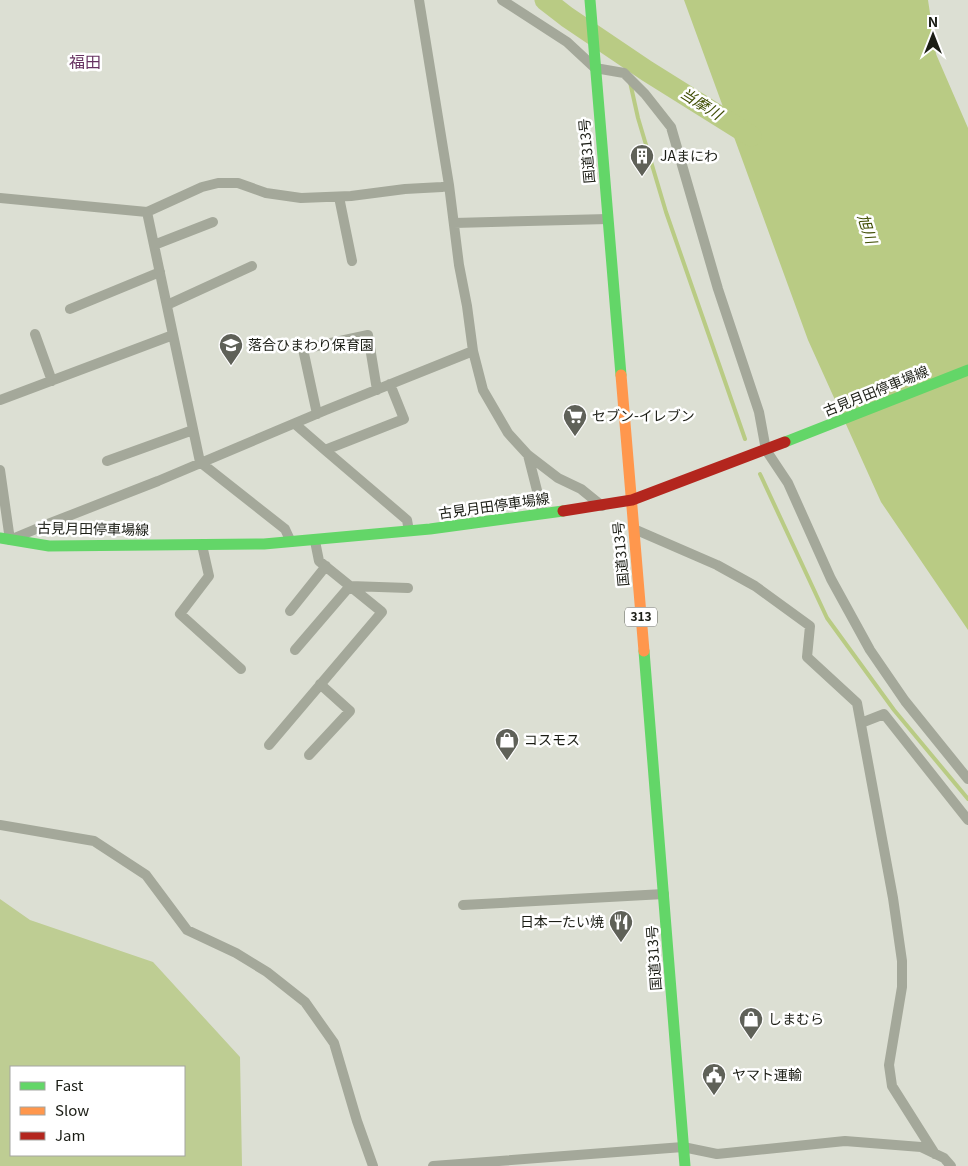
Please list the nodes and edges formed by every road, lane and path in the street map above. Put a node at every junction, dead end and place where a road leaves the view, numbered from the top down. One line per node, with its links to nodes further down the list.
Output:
1 (419, 0): 5 (street)
2 (502, 0): 4 (street)
3 (590, 0): 4 (main road, 国道313号 / 313)
4 (595, 68): 9 (main road, 国道313号 / 313); 30 (street)
5 (449, 185): 6 (street); 11 (street)
6 (339, 197): 8 (street); 13 (street)
7 (0, 198): 8 (street)
8 (148, 212): 12 (street)
9 (608, 219): 11 (street); 35 (main road, 国道313号 / 313)
10 (213, 222): 12 (street)
11 (454, 223): 20 (street)
12 (154, 245): 15 (street)
13 (352, 261)
14 (252, 266): 16 (street)
15 (160, 272): 16 (street); 17 (street)
16 (167, 305): 19 (street)
17 (70, 309)
18 (35, 334): 22 (street)
19 (173, 334): 22 (street); 28 (street)
20 (474, 351): 23 (street); 31 (street)
21 (968, 370): 30 (main road, 古見月田停車場線)
22 (52, 381): 25 (street)
23 (390, 384): 24 (street); 29 (street)
24 (377, 390): 26 (street); 26 (street)
25 (0, 400)
26 (317, 414): 27 (street)
27 (295, 424): 29 (street); 33 (street)
28 (193, 430): 32 (street); 33 (street)
29 (325, 450): 39 (street)
30 (766, 450): 35 (main road, 古見月田停車場線); 54 (street)
31 (528, 455): 36 (street); 37 (street)
32 (107, 461)
33 (200, 462): 40 (street); 42 (street)
34 (0, 470): 40 (street)
35 (632, 500): 36 (main road, 古見月田停車場線); 38 (main road, 国道313号 / 313)
36 (602, 506): 37 (main road, 古見月田停車場線)
37 (543, 514): 39 (main road, 古見月田停車場線)
38 (634, 529): 51 (street); 57 (main road, 国道313号 / 313)
39 (410, 531): 41 (main road, 古見月田停車場線)
40 (3, 541): 43 (main road, 古見月田停車場線)
41 (315, 541): 42 (main road, 古見月田停車場線); 44 (street)
42 (291, 542): 43 (main road, 古見月田停車場線)
43 (202, 545): 49 (street)
44 (326, 566): 45 (street); 47 (street)
45 (350, 586): 46 (street); 48 (street); 50 (street)
46 (408, 588)
47 (290, 611)
48 (295, 650)
49 (241, 669)
50 (320, 684): 52 (street); 53 (street)
51 (861, 723): 55 (street); 60 (street)
52 (269, 745)
53 (309, 755)
54 (968, 779)
55 (968, 820)
56 (0, 825): 62 (street)
57 (664, 894): 58 (street); 59 (main road, 国道313号 / 313)
58 (463, 905)
59 (683, 1147): 60 (street); 61 (street); 64 (main road, 国道313号 / 313)
60 (935, 1154): 65 (street)
61 (486, 1164): 63 (street)
62 (374, 1166)
63 (433, 1166)
64 (685, 1166)
65 (951, 1166)

